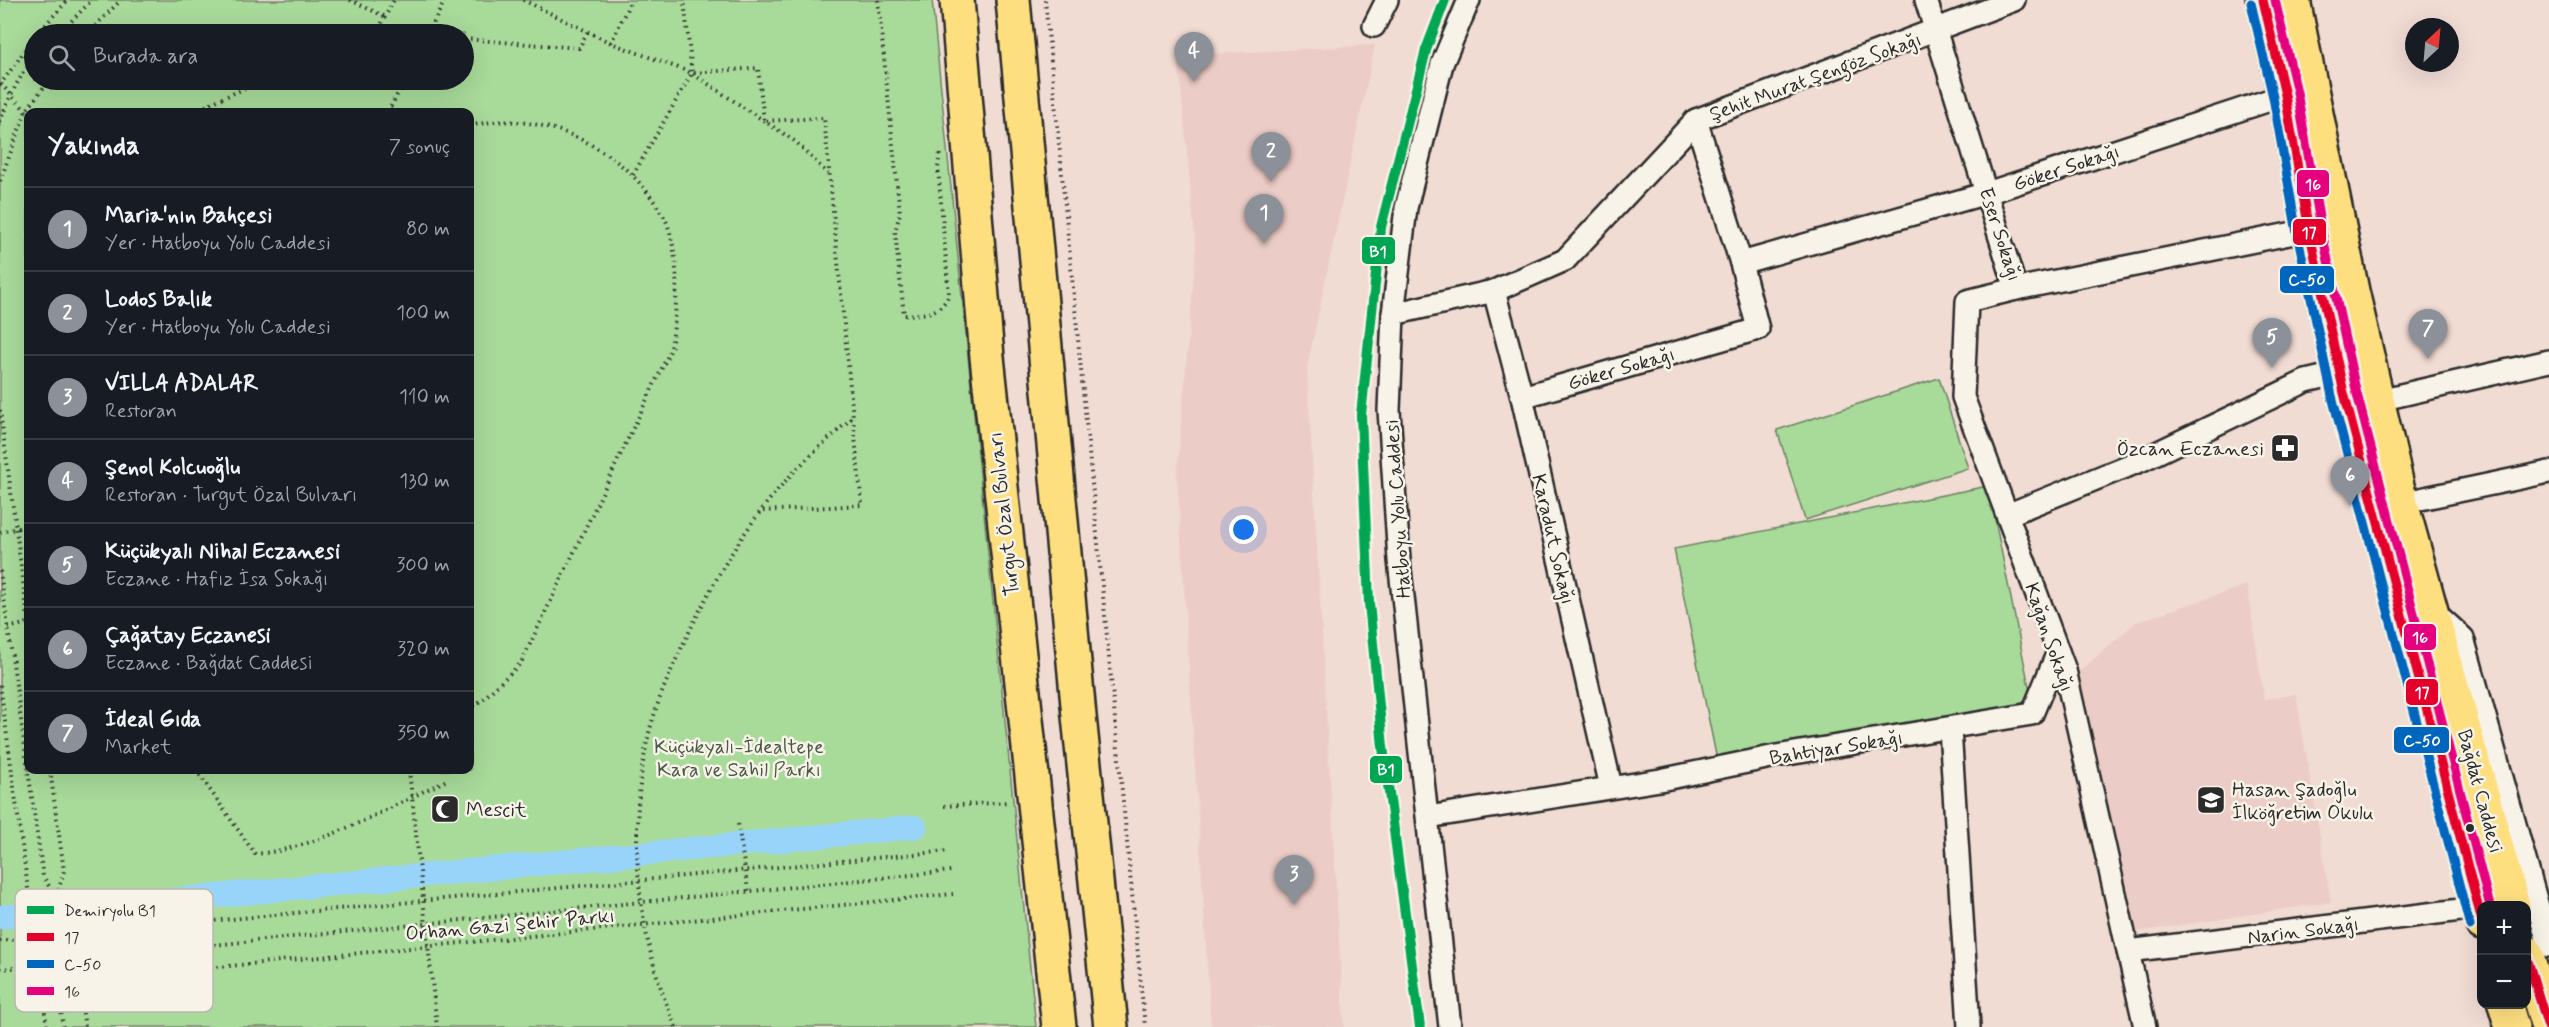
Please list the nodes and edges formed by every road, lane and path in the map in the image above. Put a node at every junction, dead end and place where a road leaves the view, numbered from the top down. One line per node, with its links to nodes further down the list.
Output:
1 (68, 0): 21 (path)
2 (92, 0): 22 (path)
3 (121, 0): 23 (path)
4 (350, 0): 20 (path)
5 (394, 0): 20 (path)
6 (445, 0): 25 (path)
7 (523, 0): 27 (path)
8 (631, 0): 30 (path)
9 (684, 0): 33 (path)
10 (878, 0): 49 (path)
11 (957, 0): 130 (main road, Turgut Özal Bulvarı)
12 (1013, 0): 131 (main road)
13 (1045, 0): 132 (path)
14 (1386, 0): 26 (street)
15 (1469, 0): 58 (street, Hatboyu Yolu Caddesi)
16 (1926, 0): 28 (street, Eser Sokağı)
17 (2014, 0): 28 (street, Şehit Murat Şengöz Sokağı)
18 (2263, 0): 39 (main road, Bağdat Caddesi)
19 (2293, 0): 62 (main road, Bağdat Caddesi)
20 (386, 17): 24 (path)
21 (47, 24)
22 (69, 24)
23 (97, 24)
24 (382, 24)
25 (433, 24)
26 (1374, 26)
27 (588, 31): 29 (path); 30 (path)
28 (1936, 31): 45 (street, Şehit Murat Şengöz Sokağı); 53 (street, Eser Sokağı)
29 (474, 40)
30 (611, 43): 33 (path)
31 (24, 52): 34 (path)
32 (24, 71): 38 (path)
33 (692, 73): 46 (path); 46 (path); 51 (path)
34 (0, 84): 38 (path)
35 (42, 90): 41 (path)
36 (241, 90): 42 (path)
37 (400, 90): 43 (path)
38 (11, 93): 40 (path); 47 (path)
39 (2285, 95): 53 (street, Göker Sokağı); 54 (main road, Bağdat Caddesi)
40 (24, 108)
41 (30, 108)
42 (202, 108)
43 (391, 108)
44 (24, 120): 52 (path)
45 (1696, 120): 55 (street, Göker Sokağı); 57 (street, Şehit Murat Şengöz Sokağı)
46 (764, 121): 50 (path); 50 (path)
47 (0, 122)
48 (474, 125): 51 (path)
49 (941, 145)
50 (828, 174): 64 (path)
51 (633, 175): 80 (path)
52 (0, 181)
53 (1988, 193): 55 (street, Göker Sokağı); 56 (street, Eser Sokağı)
54 (2309, 230): 56 (street, Eser Sokağı); 60 (main road, Bağdat Caddesi)
55 (1741, 263): 61 (street, Göker Sokağı)
56 (2016, 289): 68 (street, Kağan Sokağı)
57 (1494, 291): 58 (street, Şehit Murat Şengöz Sokağı); 61 (street, Karadut Sokağı)
58 (1393, 314): 92 (street, Hatboyu Yolu Caddesi)
59 (2549, 361): 62 (street)
60 (2340, 373): 68 (street); 78 (main road, Bağdat Caddesi)
61 (1522, 397): 88 (street, Karadut Sokağı)
62 (2379, 400): 66 (main road, Bağdat Caddesi)
63 (0, 410): 70 (path)
64 (853, 417): 67 (path); 67 (path)
65 (2549, 472): 66 (street)
66 (2401, 503): 74 (main road, Bağdat Caddesi)
67 (762, 511): 97 (path)
68 (2007, 515): 77 (street, Kağan Sokağı)
69 (24, 527): 70 (path)
70 (16, 529): 71 (path); 73 (path)
71 (0, 532)
72 (0, 571): 76 (path)
73 (24, 588)
74 (2431, 609): 78 (main road, Bağdat Caddesi); 115 (street)
75 (24, 624): 76 (path)
76 (8, 628): 82 (path)
77 (2058, 652): 81 (street, Bahtiyar Sokağı); 116 (street, Kağan Sokağı)
78 (2435, 680): 105 (main road, Bağdat Caddesi); 106 (main road, Bağdat Caddesi)
79 (0, 685): 98 (path)
80 (474, 705)
81 (1950, 729): 88 (street, Bahtiyar Sokağı); 134 (street)
82 (24, 741)
83 (29, 774): 99 (path)
84 (51, 774): 100 (path)
85 (199, 774): 89 (path)
86 (410, 774): 89 (path)
87 (447, 780): 89 (path)
88 (1611, 787): 92 (street, Bahtiyar Sokağı)
89 (413, 796): 103 (path)
90 (1009, 802): 91 (path)
91 (944, 806)
92 (1428, 817): 133 (street, Hatboyu Yolu Caddesi)
93 (738, 824): 95 (path)
94 (948, 851): 95 (path)
95 (744, 869): 97 (path); 101 (path)
96 (951, 871): 101 (path)
97 (640, 879): 103 (path); 104 (path)
98 (28, 889)
99 (51, 889)
100 (59, 889)
101 (748, 891): 104 (path)
102 (953, 894): 110 (path, Orhan Gazi Şehir Parkı)
103 (423, 901): 108 (path); 109 (path)
104 (643, 901): 109 (path); 110 (path)
105 (2511, 901)
106 (2477, 905)
107 (2477, 916): 116 (street, Narin Sokağı)
108 (213, 921)
109 (425, 923): 113 (path); 114 (path)
110 (645, 926): 114 (path, Orhan Gazi Şehir Parkı); 129 (path)
111 (15, 939): 112 (path)
112 (0, 941)
113 (213, 945)
114 (428, 946): 118 (path, Orhan Gazi Şehir Parkı); 128 (path)
115 (2549, 946)
116 (2128, 951): 135 (street, Kağan Sokağı)
117 (2527, 955): 137 (main road)
118 (213, 967)
119 (15, 968): 120 (path)
120 (0, 969)
121 (2506, 1009): 136 (main road)
122 (45, 1012): 125 (path)
123 (61, 1012): 126 (path)
124 (83, 1012): 127 (path)
125 (47, 1027)
126 (63, 1027)
127 (85, 1027)
128 (437, 1027)
129 (676, 1027)
130 (1059, 1027)
131 (1112, 1027)
132 (1145, 1027)
133 (1450, 1027)
134 (1969, 1027)
135 (2145, 1027)
136 (2512, 1027)
137 (2548, 1027)

